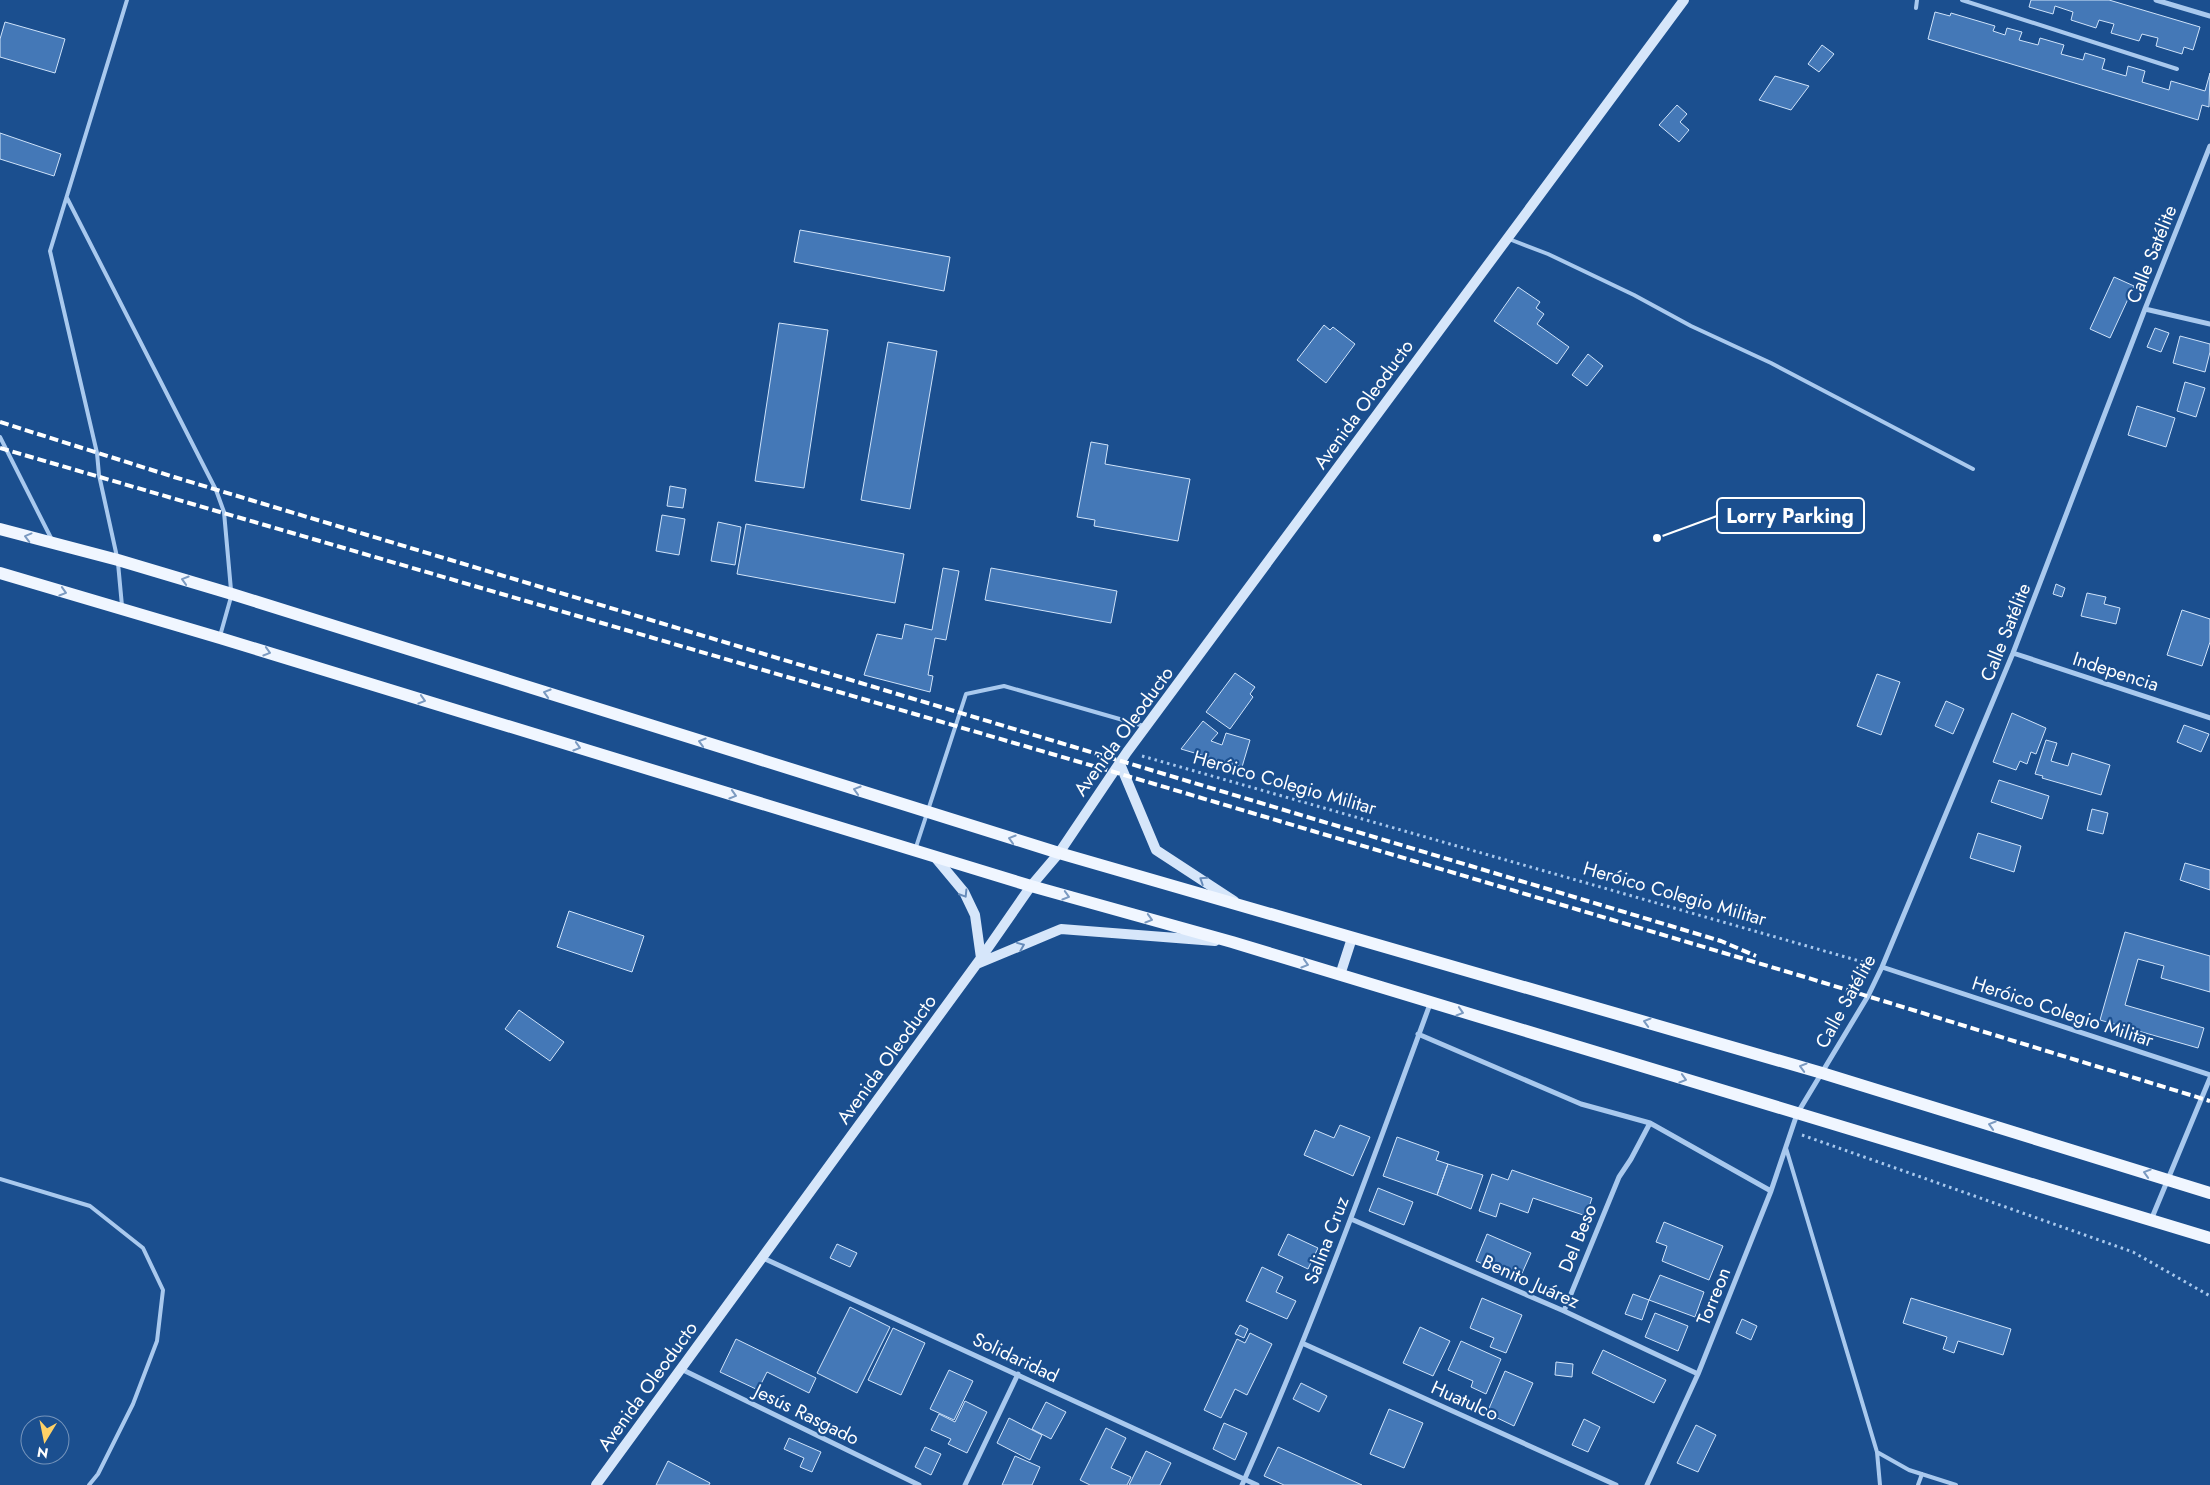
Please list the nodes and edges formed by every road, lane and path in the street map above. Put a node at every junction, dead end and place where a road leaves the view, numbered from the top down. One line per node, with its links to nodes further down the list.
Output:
1 (127, 0): 10 (lane)
2 (1684, 0): 11 (main road, Avenida Oleoducto)
3 (1917, 0): 6 (lane)
4 (1962, 0): 8 (lane)
5 (2156, 0): 7 (street)
6 (1916, 8)
7 (2210, 16)
8 (2177, 69)
9 (2210, 146): 12 (street, Calle Satélite)
10 (67, 198): 18 (lane); 20 (lane)
11 (1508, 238): 15 (lane); 25 (main road, Avenida Oleoducto)
12 (2144, 309): 13 (street); 23 (street, Calle Satélite)
13 (2210, 324)
14 (0, 437): 17 (lane)
15 (1972, 469)
16 (0, 529): 17 (main road, one-way to 16)
17 (54, 544): 18 (main road)
18 (118, 560): 20 (main road, one-way to 18); 21 (lane)
19 (0, 573): 21 (main road, one-way to 21)
20 (232, 594): 22 (lane); 28 (main road, one-way to 20)
21 (122, 610): 22 (main road)
22 (220, 638): 29 (main road, one-way to 29)
23 (2013, 654): 24 (street, Indepencia); 37 (street, Calle Satélite)
24 (2210, 718)
25 (1146, 727): 26 (main road, Avenida Oleoducto); 28 (lane)
26 (1127, 752): 27 (main road, Avenida Oleoducto); 37 (path, Heróico Colegio Militar)
27 (1120, 764): 30 (main road, Avenida Oleoducto); 33 (main road, one-way to 27)
28 (927, 812): 29 (lane); 30 (main road, one-way to 28)
29 (915, 850): 31 (main road)
30 (1059, 853): 32 (main road, Avenida Oleoducto); 33 (main road)
31 (934, 856): 32 (main road); 36 (main road, one-way to 36)
32 (1030, 886): 35 (main road, one-way to 35); 36 (main road, Avenida Oleoducto)
33 (1244, 906): 34 (main road)
34 (1352, 938): 38 (main road); 41 (main road, one-way to 34)
35 (1232, 942): 36 (main road, one-way to 35); 38 (main road, one-way to 38)
36 (979, 961): 54 (main road, Avenida Oleoducto)
37 (1882, 967): 41 (street, Calle Satélite); 42 (street, Heróico Colegio Militar)
38 (1340, 975): 39 (main road)
39 (1430, 1002): 40 (street, Salina Cruz); 43 (main road, one-way to 43)
40 (1418, 1034): 44 (street); 51 (street, Salina Cruz)
41 (1822, 1072): 43 (street, Calle Satélite); 48 (main road, one-way to 41)
42 (2210, 1076): 48 (street)
43 (1797, 1114): 45 (street, Torreon); 52 (main road)
44 (1650, 1123): 49 (street); 56 (street, Del Beso)
45 (1791, 1131): 46 (street, Torreon); 55 (path)
46 (1786, 1148): 49 (street, Torreon); 61 (lane)
47 (0, 1179): 64 (lane)
48 (2168, 1180): 50 (main road); 52 (street)
49 (1771, 1191): 60 (street, Torreon)
50 (2210, 1193)
51 (1351, 1219): 56 (street, Benito Juárez); 57 (street, Salina Cruz)
52 (2151, 1220): 53 (main road)
53 (2210, 1238)
54 (763, 1258): 58 (main road, Avenida Oleoducto); 59 (street, Solidaridad)
55 (2210, 1296)
56 (1564, 1311): 60 (street, Benito Juárez)
57 (1302, 1343): 63 (street, Salina Cruz); 70 (street, Huatulco)
58 (681, 1370): 65 (main road, Avenida Oleoducto); 66 (street, Jesús Rasgado)
59 (1018, 1374): 63 (street, Solidaridad); 67 (street)
60 (1698, 1374): 71 (street, Torreon)
61 (1877, 1452): 62 (lane); 72 (lane)
62 (1922, 1474): 73 (lane); 74 (lane)
63 (1244, 1479): 68 (street, Salina Cruz); 69 (street, Solidaridad)
64 (89, 1485)
65 (596, 1485)
66 (919, 1485)
67 (964, 1485)
68 (1242, 1485)
69 (1257, 1485)
70 (1616, 1485)
71 (1647, 1485)
72 (1880, 1485)
73 (1918, 1485)
74 (1956, 1485)

